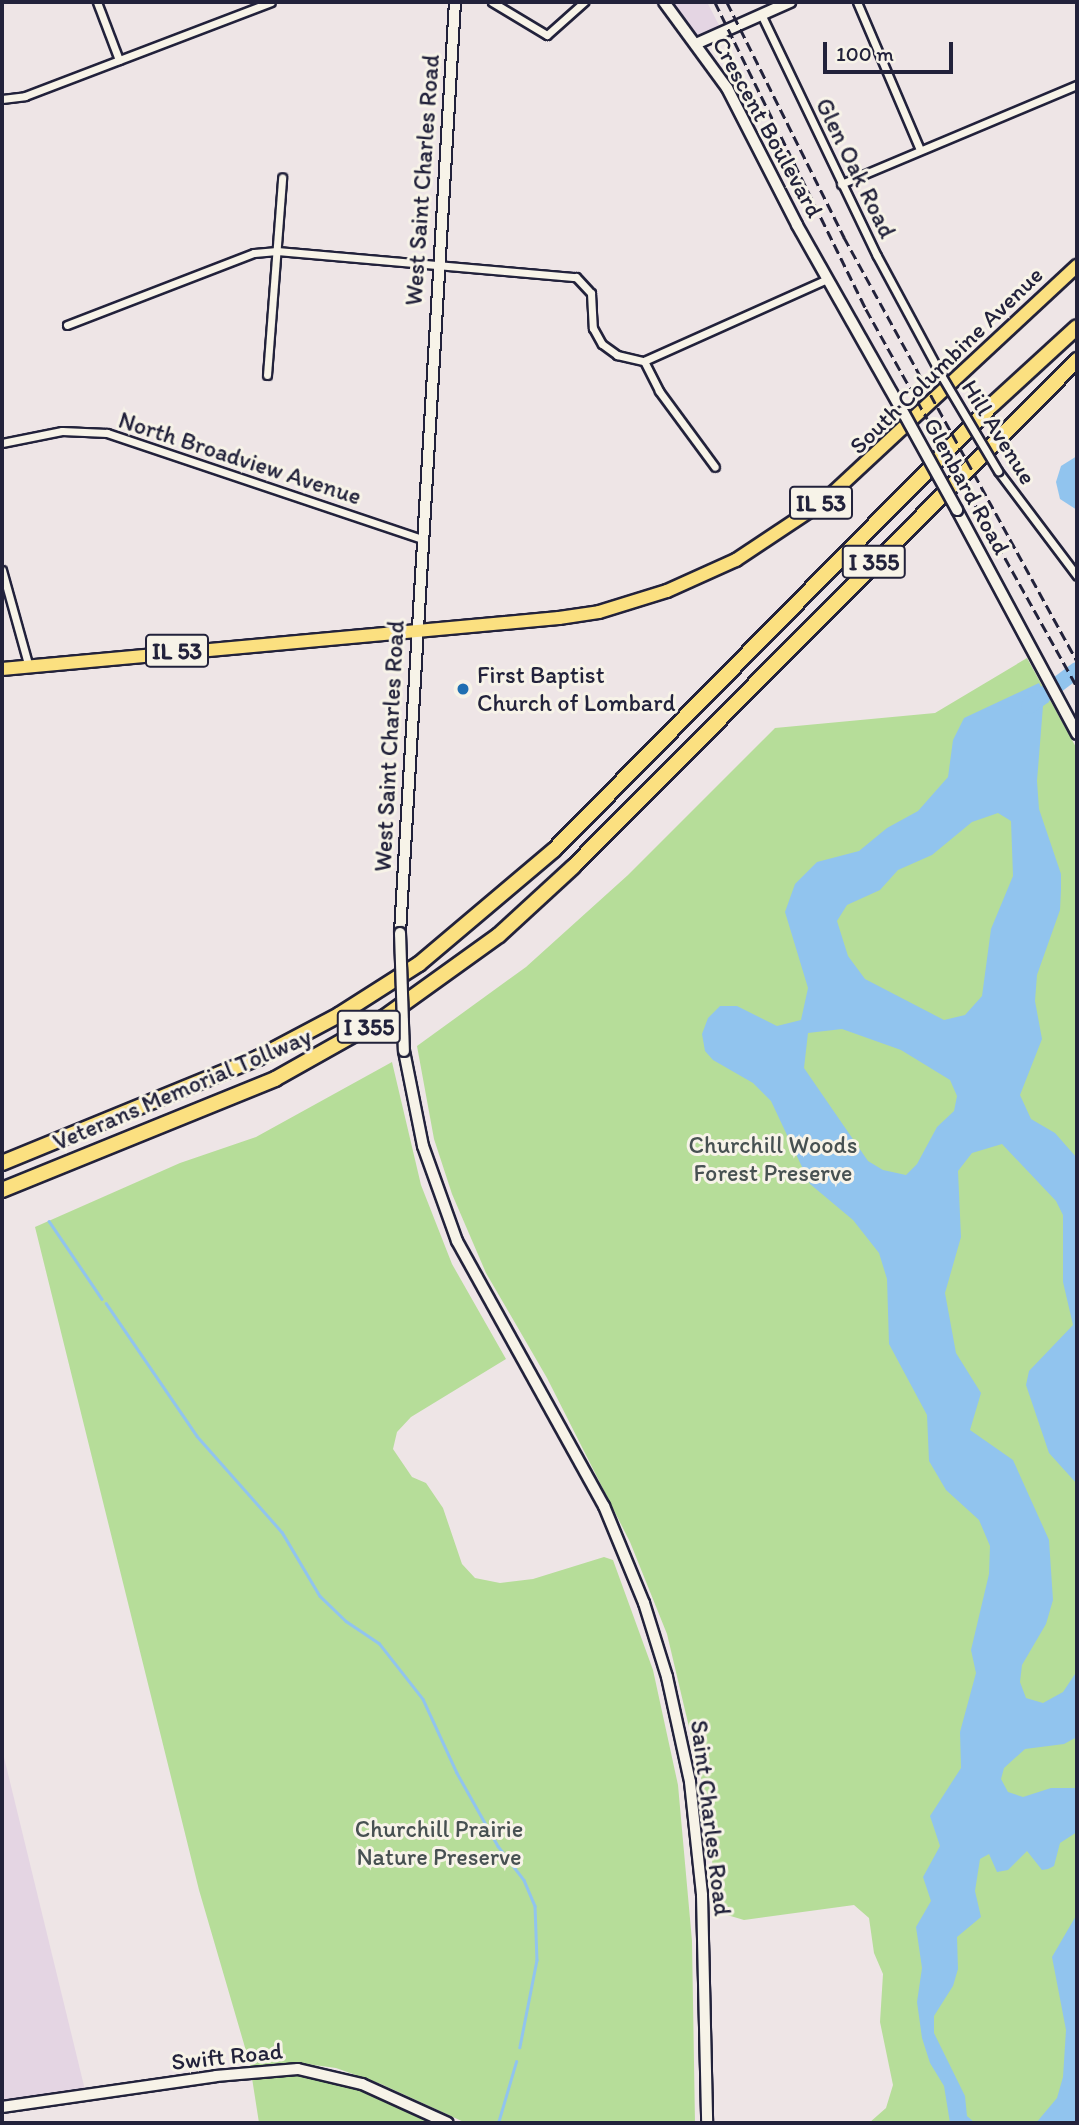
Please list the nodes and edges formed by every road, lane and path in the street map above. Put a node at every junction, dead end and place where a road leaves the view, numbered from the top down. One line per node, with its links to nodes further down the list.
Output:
1 (97, 2): 11 (street)
2 (269, 2): 11 (street)
3 (455, 2): 18 (main road, West Saint Charles Road)
4 (492, 2): 5 (street)
5 (584, 2)
6 (664, 2): 10 (main road, Crescent Boulevard)
7 (790, 2): 9 (main road)
8 (857, 2): 14 (street)
9 (761, 14): 10 (main road); 16 (street, Glen Oak Road)
10 (698, 43): 20 (main road, Crescent Boulevard)
11 (119, 60): 13 (street)
12 (1077, 85): 14 (street)
13 (2, 99)
14 (920, 150): 16 (street)
15 (282, 178): 17 (street)
16 (841, 184): 21 (street, Glen Oak Road)
17 (276, 251): 18 (street); 22 (street); 26 (street)
18 (437, 265): 25 (street); 29 (main road, West Saint Charles Road)
19 (1077, 266): 32 (main road, South Columbine Avenue / IL 53)
20 (827, 279): 25 (street); 35 (main road, Glenbard Road, bridge)
21 (900, 299): 31 (street, Hill Avenue, bridge)
22 (67, 326)
23 (1077, 327): 36 (highway, Veterans Memorial Tollway / I 355)
24 (1077, 360): 37 (highway, Veterans Memorial Tollway / I 355)
25 (644, 361): 28 (street)
26 (267, 375)
27 (2, 443): 29 (street, North Broadview Avenue)
28 (715, 467)
29 (422, 539): 32 (main road, West Saint Charles Road)
30 (2, 570): 33 (street)
31 (1077, 576)
32 (415, 630): 33 (main road, IL 53); 38 (main road, West Saint Charles Road, bridge)
33 (28, 664): 34 (main road, IL 53)
34 (2, 668)
35 (1077, 734)
36 (2, 1163)
37 (2, 1190)
38 (578, 1454): 41 (main road, Saint Charles Road)
39 (2, 2107): 40 (main road, Swift Road)
40 (448, 2123)
41 (707, 2123)

